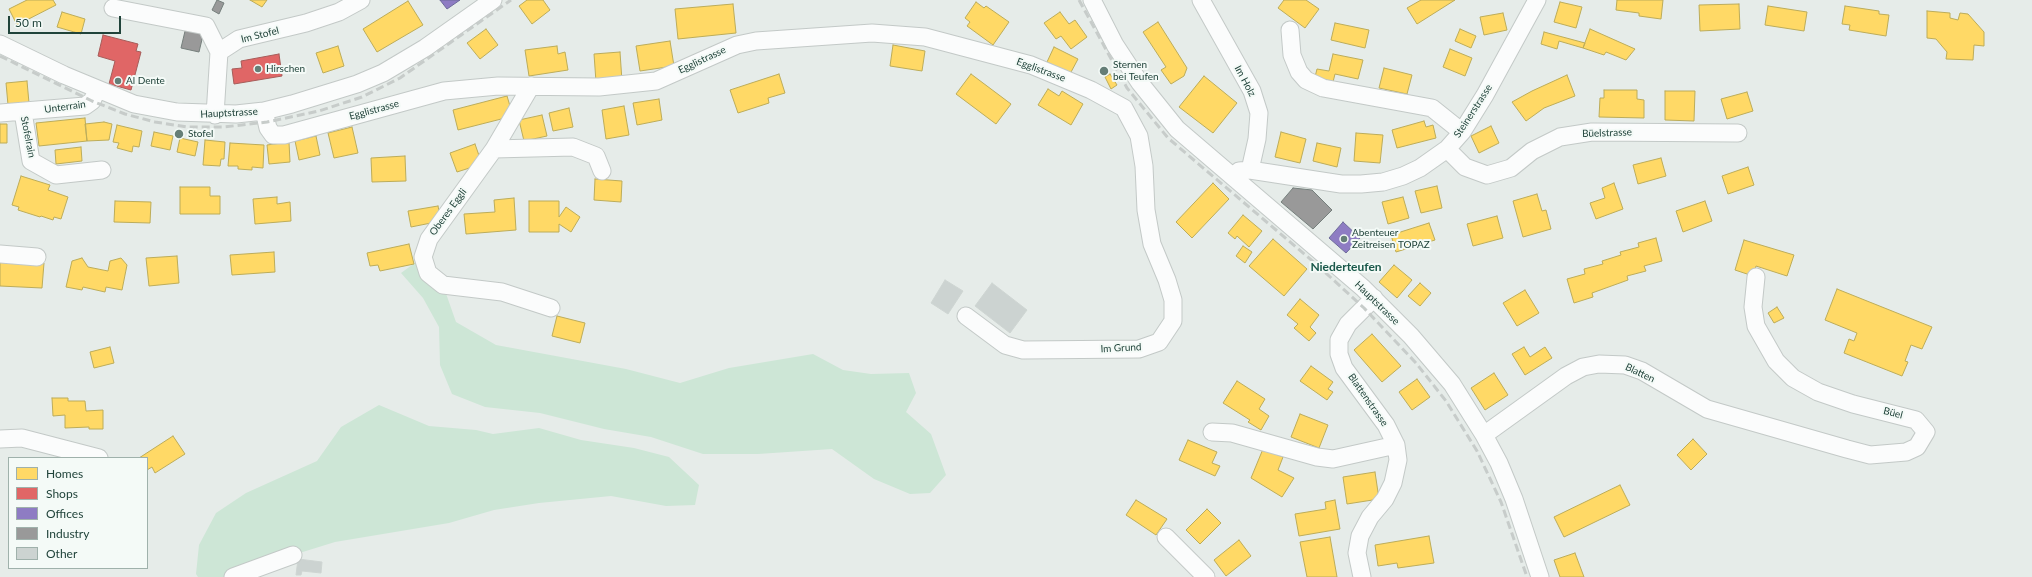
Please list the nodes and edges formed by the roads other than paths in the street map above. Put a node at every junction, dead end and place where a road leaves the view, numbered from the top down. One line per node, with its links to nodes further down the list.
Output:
1 (361, 0): 9 (street, Im Stofel)
2 (493, 0): 14 (street, Hauptstrasse)
3 (1092, 0): 12 (street, Hauptstrasse)
4 (1201, 0): 23 (street, Im Holz)
5 (1537, 0): 18 (street, Steinerstrasse)
6 (113, 8): 9 (street)
7 (1290, 30): 18 (street)
8 (0, 44): 11 (street, Hauptstrasse)
9 (220, 52): 17 (street)
10 (531, 86): 13 (street, Egglistrasse); 14 (street, Egglistrasse); 20 (street, Oberes Eggli)
11 (97, 90): 15 (street, Unterrain); 17 (street, Hauptstrasse)
12 (1147, 93): 13 (street); 25 (street, Hauptstrasse)
13 (1124, 108): 31 (street, Im Grund)
14 (264, 111): 17 (street, Hauptstrasse)
15 (23, 112): 16 (street, Unterrain); 22 (street, Stofelrain)
16 (0, 113)
17 (215, 115)
18 (1462, 132): 21 (street, Steinerstrasse)
19 (1738, 133): 21 (street, Büelstrasse)
20 (494, 149): 24 (street); 30 (street, Oberes Eggli)
21 (1447, 149): 23 (street, Steinerstrasse)
22 (102, 170)
23 (1250, 170): 25 (street)
24 (602, 171)
25 (1233, 177): 29 (street, Hauptstrasse)
26 (0, 254): 27 (street)
27 (37, 257)
28 (1756, 277): 32 (street, Büel)
29 (1374, 298): 34 (street, Hauptstrasse); 36 (street, Blattenstrasse)
30 (551, 308)
31 (966, 316)
32 (1761, 424): 34 (street, Blatten)
33 (1212, 432): 36 (street)
34 (1484, 434): 43 (street, Hauptstrasse)
35 (0, 439): 37 (street)
36 (1396, 445): 42 (street, Blattenstrasse)
37 (96, 457)
38 (1166, 537): 41 (street)
39 (293, 555): 40 (street)
40 (233, 577)
41 (1206, 577)
42 (1362, 577)
43 (1540, 577)

